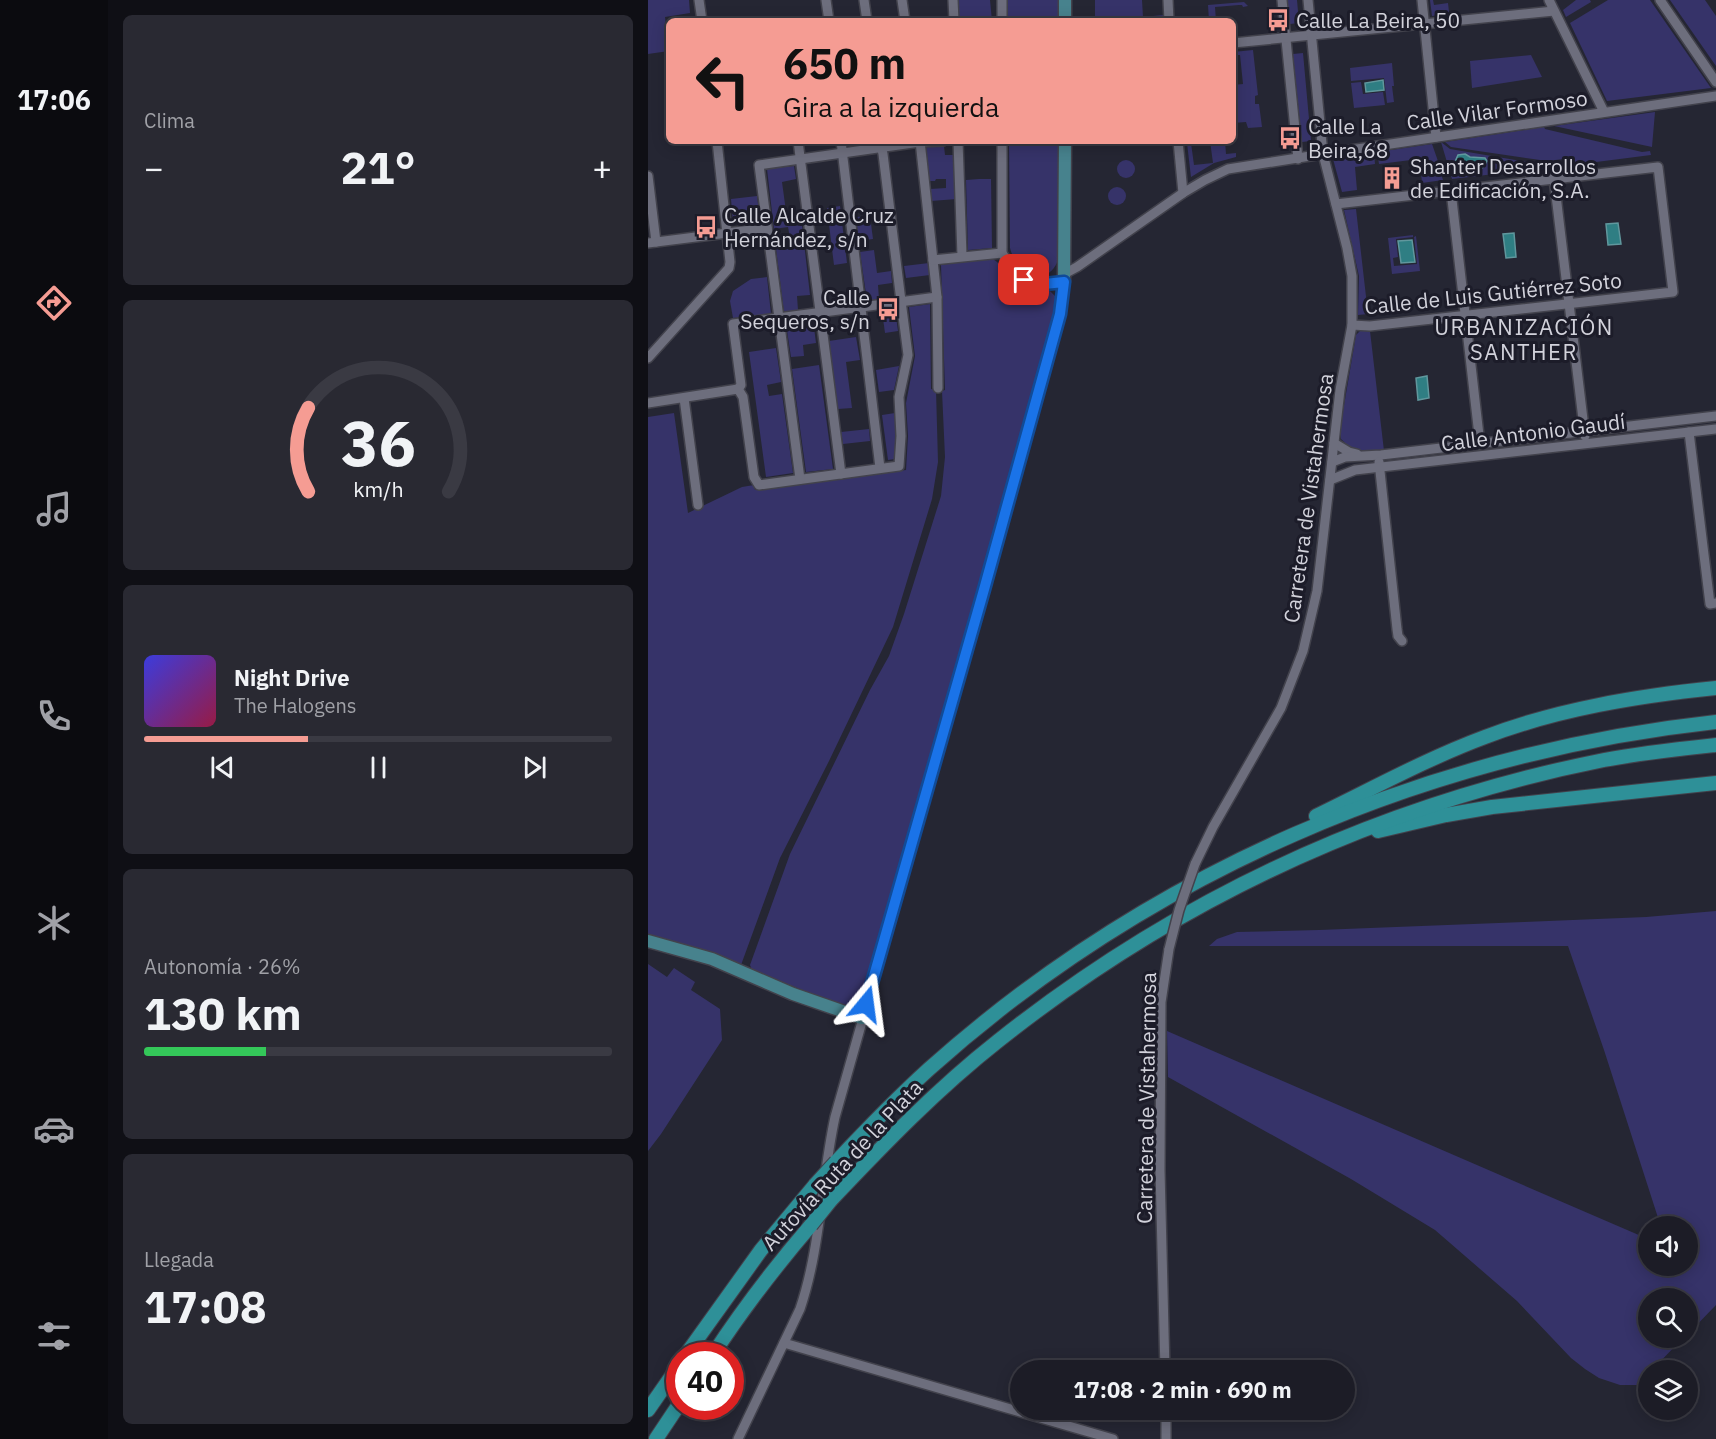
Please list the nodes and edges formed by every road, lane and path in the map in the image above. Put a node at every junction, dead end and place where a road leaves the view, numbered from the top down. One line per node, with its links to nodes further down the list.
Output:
1 (699, 0): 15 (street)
2 (826, 0): 16 (street)
3 (864, 0): 17 (street)
4 (902, 0): 18 (street)
5 (953, 0): 19 (street)
6 (1002, 0): 20 (street)
7 (1065, 0): 21 (main road)
8 (1168, 0): 22 (street)
9 (1282, 0): 25 (street)
10 (1308, 0): 24 (street, Carretera de Vistahermosa)
11 (1422, 0): 23 (street)
12 (1549, 0): 14 (street)
13 (1660, 0): 27 (street)
14 (1554, 11): 23 (street); 29 (street)
15 (702, 18)
16 (829, 18)
17 (867, 18)
18 (905, 18)
19 (954, 18)
20 (1002, 18)
21 (1065, 18)
22 (1169, 18)
23 (1424, 24): 24 (street); 30 (street)
24 (1311, 36): 25 (street); 41 (street, Carretera de Vistahermosa)
25 (1286, 38): 26 (street); 42 (street)
26 (1236, 43)
27 (1716, 82)
28 (1716, 96): 29 (street, Calle Vilar Formoso)
29 (1604, 112): 30 (street, Calle Vilar Formoso)
30 (1436, 137): 41 (street, Calle Vilar Formoso)
31 (717, 144): 50 (street)
32 (798, 144): 43 (street)
33 (841, 144): 40 (street)
34 (920, 144): 55 (street)
35 (958, 144): 54 (street)
36 (1002, 144): 53 (street)
37 (1065, 144): 56 (main road)
38 (1178, 144): 47 (street)
39 (881, 145): 40 (street); 60 (street)
40 (842, 153): 43 (street); 62 (street)
41 (1323, 154): 42 (street, Calle Vilar Formoso); 48 (street, Carretera de Vistahermosa)
42 (1298, 159): 47 (street, Calle Vilar Formoso)
43 (800, 160): 49 (street); 63 (street)
44 (648, 176): 51 (street)
45 (1554, 179): 46 (street); 61 (street); 61 (street, Calle de Luis Gutiérrez Soto)
46 (1451, 191): 48 (street); 64 (street)
47 (1183, 193): 56 (street, Calle Vilar Formoso)
48 (1336, 204): 66 (street, Carretera de Vistahermosa)
49 (767, 228): 50 (street); 65 (street)
50 (727, 233): 51 (street); 67 (street)
51 (652, 242): 52 (street)
52 (648, 251)
53 (1002, 253): 54 (street); 57 (street)
54 (962, 256): 55 (street)
55 (933, 260): 58 (street)
56 (1064, 278): 57 (street); 59 (street)
57 (1047, 284): 59 (street)
58 (937, 297): 60 (street); 68 (street)
59 (1062, 299): 98 (street)
60 (901, 303): 62 (street); 82 (street)
61 (1568, 303): 64 (street, Calle de Luis Gutiérrez Soto); 74 (street)
62 (861, 308): 63 (street); 82 (street)
63 (819, 313): 65 (street); 85 (street)
64 (1466, 316): 66 (street, Calle de Luis Gutiérrez Soto); 77 (street)
65 (779, 318): 69 (street); 86 (street)
66 (1352, 325): 76 (street, Carretera de Vistahermosa)
67 (648, 358)
68 (938, 388)
69 (738, 389): 70 (street); 86 (street)
70 (684, 398): 71 (street); 88 (street)
71 (648, 403)
72 (1716, 416): 74 (street, Calle Antonio Gaudí)
73 (1716, 429): 75 (street, Calle Antonio Gaudí)
74 (1584, 432): 77 (street, Calle Antonio Gaudí); 78 (street)
75 (1689, 432): 78 (street, Calle Antonio Gaudí); 89 (street)
76 (1334, 443): 79 (street, Calle Antonio Gaudí); 81 (street, Carretera de Vistahermosa)
77 (1480, 444): 80 (street, Calle Antonio Gaudí)
78 (1586, 444): 83 (street, Calle Antonio Gaudí)
79 (1359, 455): 80 (street, Calle Antonio Gaudí); 81 (street, Calle Antonio Gaudí)
80 (1380, 455): 83 (street)
81 (1332, 462): 84 (street, Calle Antonio Gaudí); 87 (street, Carretera de Vistahermosa)
82 (880, 468): 85 (street)
83 (1380, 468): 84 (street, Calle Antonio Gaudí); 90 (street)
84 (1354, 470): 87 (street, Calle Antonio Gaudí)
85 (841, 474): 86 (street)
86 (800, 478)
87 (1330, 480): 102 (street, Carretera de Vistahermosa, bridge)
88 (698, 505)
89 (1713, 604)
90 (1402, 641)
91 (1716, 688): 95 (highway)
92 (1716, 722): 95 (highway, Autovía Ruta de la Plata)
93 (1716, 745): 97 (highway, Autovía Ruta de la Plata)
94 (1716, 783): 97 (highway)
95 (1167, 898): 99 (highway, Autovía Ruta de la Plata, bridge)
96 (648, 941): 98 (main road)
97 (1129, 947): 100 (highway, Autovía Ruta de la Plata, bridge)
98 (862, 1018): 101 (street)
99 (695, 1342)
100 (722, 1342)
101 (784, 1343): 108 (street); 109 (street)
102 (1165, 1360)
103 (666, 1384): 104 (highway)
104 (648, 1410)
105 (669, 1420): 107 (highway)
106 (1166, 1420): 110 (street)
107 (656, 1439)
108 (738, 1439)
109 (1113, 1439)
110 (1166, 1439)

